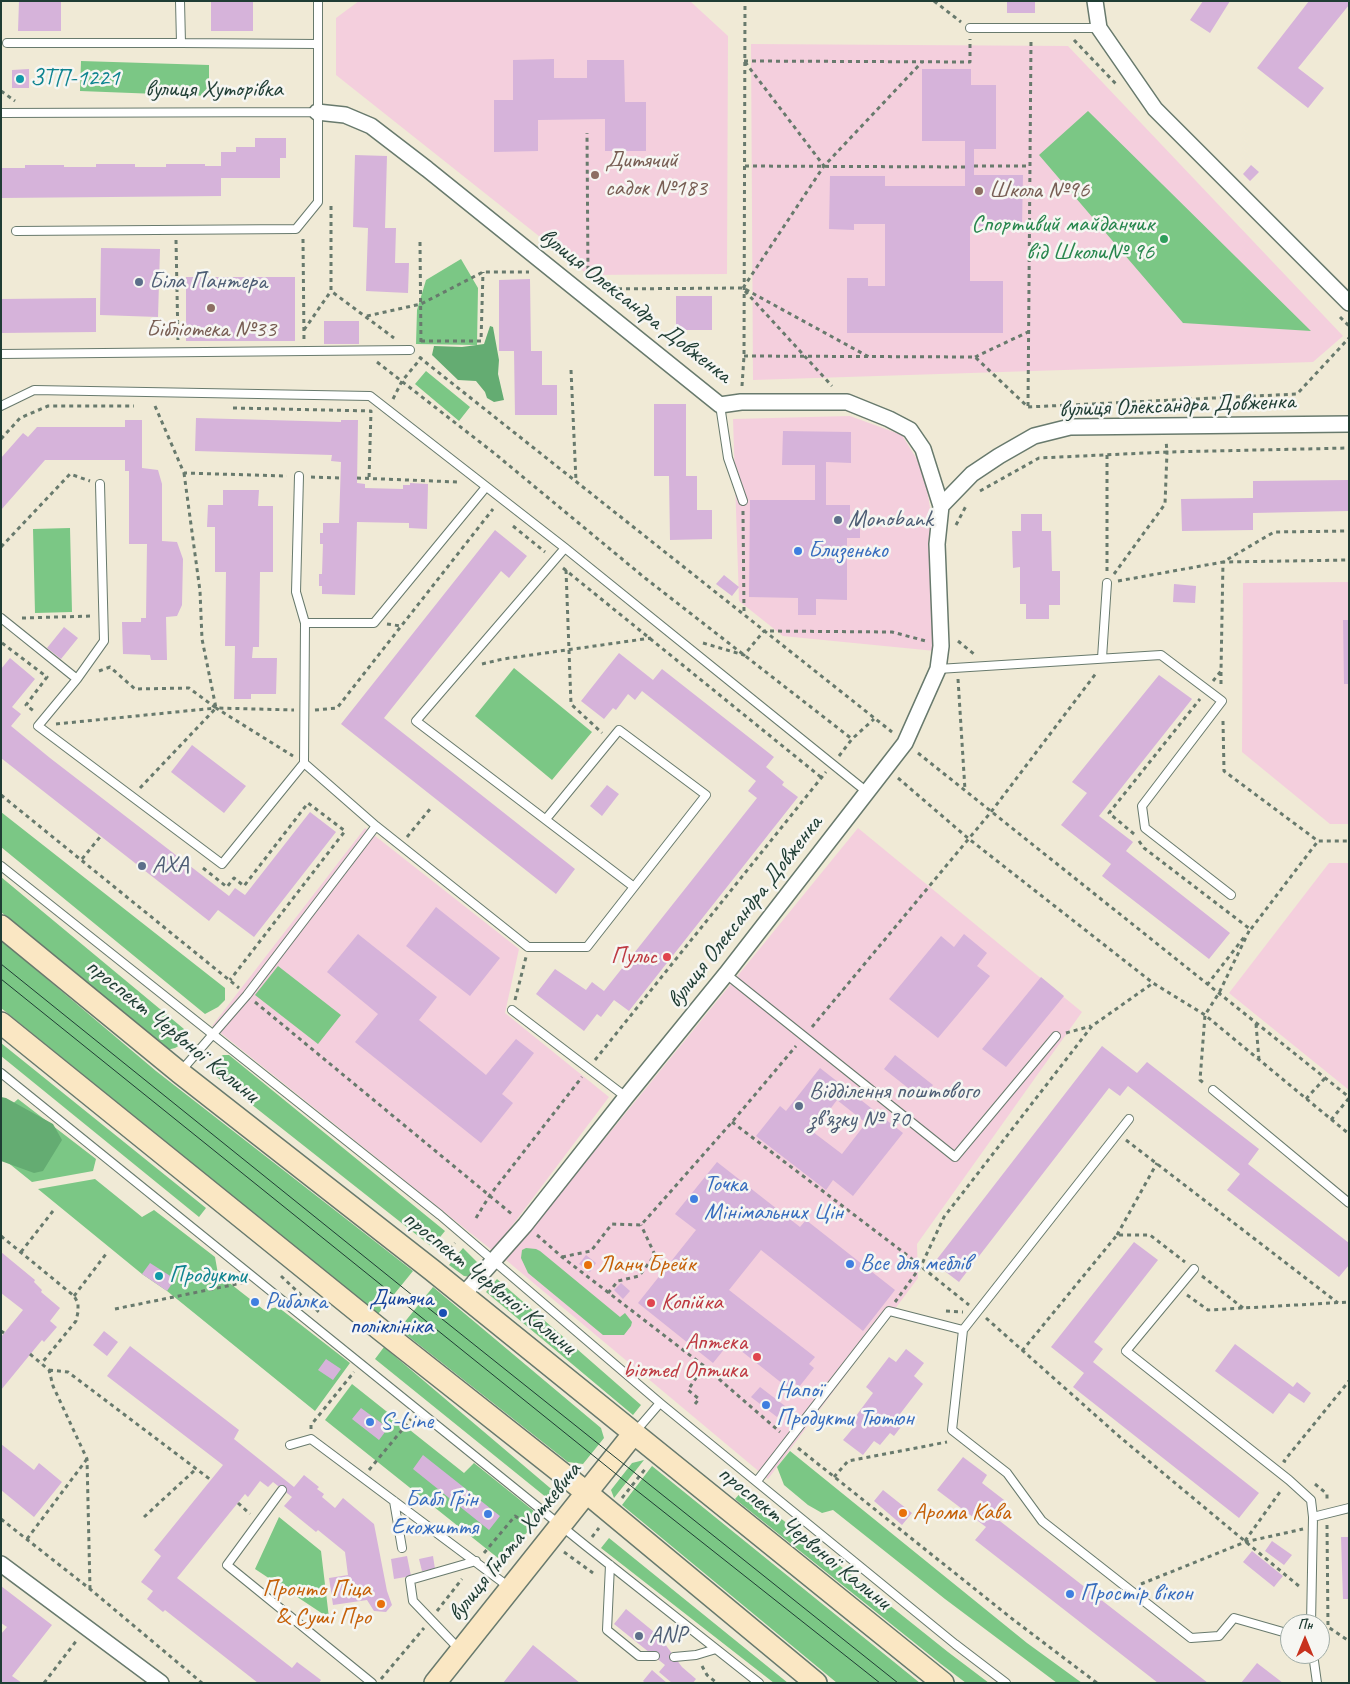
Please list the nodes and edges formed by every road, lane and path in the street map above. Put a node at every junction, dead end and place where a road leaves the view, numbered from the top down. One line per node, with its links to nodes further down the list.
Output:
1 (180, 1): 10 (lane)
2 (318, 1): 11 (lane, вулиця Хуторівка)
3 (745, 1): 12 (path)
4 (934, 1): 6 (path)
5 (1095, 1): 8 (street)
6 (970, 28): 7 (lane); 13 (path)
7 (1031, 28): 8 (lane); 21 (path)
8 (1099, 28): 32 (street)
9 (7, 42): 10 (lane)
10 (181, 43): 11 (lane)
11 (318, 44): 14 (lane, вулиця Хуторівка)
12 (744, 62): 13 (path); 17 (path); 18 (path)
13 (922, 62): 18 (path)
14 (318, 112): 15 (lane, вулиця Хуторівка); 23 (lane); 28 (street, вулиця Олександра Довженка)
15 (1, 113)
16 (587, 133): 30 (path)
17 (745, 166): 18 (path); 29 (path)
18 (824, 166): 19 (path); 29 (path)
19 (965, 166)
20 (974, 166): 21 (path)
21 (1030, 166): 36 (path)
22 (330, 202): 31 (path)
23 (302, 221): 24 (lane); 35 (path)
24 (176, 230): 25 (lane); 42 (path)
25 (16, 231)
26 (420, 242): 33 (path)
27 (483, 272): 28 (path); 33 (path); 38 (path)
28 (555, 272): 30 (street, вулиця Олександра Довженка)
29 (743, 288): 30 (path); 44 (path); 45 (path); 46 (path)
30 (576, 289): 53 (street, вулиця Олександра Довженка)
31 (331, 291): 34 (path); 35 (path)
32 (1349, 303)
33 (421, 304): 34 (path); 38 (path)
34 (366, 316): 39 (path)
35 (304, 330): 40 (path)
36 (1028, 332): 47 (path); 59 (path)
37 (1349, 338): 59 (path)
38 (421, 341): 48 (path)
39 (410, 350): 41 (lane); 48 (path)
40 (304, 351): 41 (lane); 42 (lane)
41 (360, 351): 50 (path)
42 (178, 352): 43 (lane)
43 (1, 354)
44 (744, 356): 45 (path); 51 (path)
45 (805, 357): 46 (path); 52 (path)
46 (869, 357): 47 (path)
47 (975, 357): 59 (path)
48 (422, 359): 50 (path); 73 (path)
49 (571, 370): 73 (path)
50 (402, 381): 61 (path); 100 (path)
51 (741, 402): 52 (street, вулиця Олександра Довженка); 53 (street, вулиця Олександра Довженка)
52 (847, 402): 80 (street, вулиця Олександра Довженка)
53 (720, 405): 79 (lane)
54 (1, 406): 61 (lane)
55 (140, 406): 64 (path)
56 (148, 406): 57 (path)
57 (155, 406): 58 (path); 68 (path)
58 (164, 407)
59 (1028, 407)
60 (224, 408): 62 (path)
61 (387, 409): 62 (path); 76 (lane)
62 (371, 411): 72 (path)
63 (1349, 424): 80 (street, вулиця Олександра Довженка)
64 (1, 439)
65 (1349, 448): 66 (path)
66 (1167, 452): 67 (path); 88 (path)
67 (1107, 455): 77 (path); 88 (path)
68 (184, 473): 69 (path); 109 (path)
69 (299, 476): 70 (path); 93 (lane)
70 (340, 478)
71 (357, 478): 72 (path)
72 (369, 479): 74 (path)
73 (576, 481): 89 (path)
74 (458, 482)
75 (100, 484): 84 (path); 90 (lane)
76 (486, 486): 85 (lane); 93 (lane)
77 (973, 494)
78 (969, 500): 83 (path)
79 (743, 501): 89 (path)
80 (941, 506): 98 (street, вулиця Олександра Довженка)
81 (493, 509): 110 (path)
82 (1349, 531): 87 (path)
83 (953, 533)
84 (1, 547)
85 (565, 548): 95 (lane); 103 (lane)
86 (1349, 560): 87 (path)
87 (1223, 562): 88 (path); 105 (path)
88 (1107, 583): 101 (lane)
89 (744, 613): 94 (path)
90 (103, 616): 92 (path); 106 (lane)
91 (1, 618): 106 (lane)
92 (20, 618)
93 (305, 623): 110 (lane)
94 (764, 631): 98 (path); 100 (path); 112 (path)
95 (673, 635): 96 (path); 100 (path); 119 (lane)
96 (650, 638): 99 (path); 99 (path); 121 (path)
97 (2, 643): 111 (path)
98 (941, 646): 102 (path); 104 (street, вулиця Олександра Довженка)
99 (569, 650): 103 (path); 116 (path)
100 (744, 655): 115 (path)
101 (1101, 662): 102 (lane); 107 (lane); 127 (path)
102 (957, 667): 104 (lane); 122 (path)
103 (461, 668): 128 (lane)
104 (938, 669): 123 (street, вулиця Олександра Довженка)
105 (1221, 671): 107 (path); 108 (path)
106 (77, 679): 109 (path); 113 (lane)
107 (1207, 690): 108 (lane); 141 (path)
108 (1222, 701): 133 (path); 139 (lane)
109 (216, 708): 110 (path); 113 (path); 118 (path); 125 (path)
110 (304, 711): 118 (lane)
111 (35, 712)
112 (874, 718): 114 (path); 115 (path)
113 (38, 726): 125 (lane)
114 (896, 736)
115 (852, 739): 119 (path)
116 (610, 741): 128 (lane); 138 (lane)
117 (912, 748): 122 (path)
118 (304, 763): 125 (lane); 129 (lane)
119 (833, 764): 121 (path); 123 (lane)
120 (901, 770): 131 (path)
121 (822, 778): 159 (path)
122 (966, 791): 127 (path)
123 (867, 792): 143 (street, вулиця Олександра Довженка)
124 (1, 794): 135 (path)
125 (131, 797)
126 (430, 809): 134 (path)
127 (991, 812): 131 (path); 146 (path)
128 (546, 819): 138 (lane)
129 (376, 826): 134 (lane); 155 (lane)
130 (100, 837): 135 (path)
131 (968, 839): 145 (path); 156 (path)
132 (1349, 840): 133 (path)
133 (1318, 841): 141 (path)
134 (400, 845): 142 (lane)
135 (82, 859): 144 (path)
136 (198, 864): 144 (path)
137 (1, 866): 155 (lane)
138 (634, 887): 142 (lane)
139 (1231, 895)
140 (1, 926): 160 (main road, проспект Червоної Калини)
141 (1250, 929): 146 (path); 148 (path)
142 (528, 947): 150 (path)
143 (726, 974): 156 (lane); 164 (street, вулиця Олександра Довженка)
144 (230, 980): 147 (path)
145 (1153, 983): 151 (path); 154 (path)
146 (1207, 985): 148 (path)
147 (242, 990)
148 (1219, 993): 151 (path); 153 (path)
149 (254, 1001): 173 (path)
150 (512, 1010): 159 (lane)
151 (1205, 1015): 158 (path); 163 (path)
152 (1, 1023): 230 (main road)
153 (1256, 1023): 158 (path); 162 (path)
154 (1092, 1026): 157 (path); 187 (path)
155 (212, 1035): 160 (lane); 186 (lane)
156 (804, 1036): 157 (lane); 169 (path)
157 (1056, 1036)
158 (1259, 1060): 166 (path)
159 (589, 1068): 164 (lane); 173 (path)
160 (179, 1072): 193 (main road, проспект Червоної Калини)
161 (1, 1073): 190 (lane)
162 (1325, 1078): 165 (path); 166 (path)
163 (1213, 1090): 174 (lane)
164 (626, 1097): 177 (street, вулиця Олександра Довженка)
165 (1349, 1097): 168 (path)
166 (1306, 1099): 168 (path)
167 (1129, 1119): 170 (lane)
168 (1331, 1120): 171 (path)
169 (732, 1122): 178 (path); 187 (path)
170 (1117, 1134): 172 (path); 200 (lane)
171 (1349, 1134)
172 (1157, 1163): 179 (path); 196 (path)
173 (490, 1196): 176 (path); 177 (path)
174 (1349, 1203)
175 (53, 1211): 182 (path)
176 (476, 1218)
177 (525, 1225): 184 (path); 186 (street, вулиця Олександра Довженка)
178 (641, 1225): 184 (path); 192 (path)
179 (1117, 1235): 188 (path); 203 (path)
180 (1, 1236): 182 (path)
181 (456, 1241): 185 (path)
182 (21, 1252): 194 (path)
183 (106, 1254): 194 (path)
184 (562, 1257): 192 (path)
185 (442, 1259)
186 (493, 1261): 193 (street, вулиця Олександра Довженка); 210 (lane)
187 (921, 1266): 199 (path); 200 (path)
188 (1194, 1269): 191 (lane); 197 (path)
189 (277, 1272): 201 (path)
190 (257, 1280): 198 (path); 212 (lane)
191 (1178, 1289): 197 (path); 226 (lane)
192 (608, 1293): 206 (path)
193 (463, 1295): 213 (main road, проспект Червоної Калини)
194 (74, 1296): 205 (path)
195 (1349, 1302): 196 (path)
196 (1338, 1303): 197 (path)
197 (1242, 1308)
198 (115, 1309)
199 (889, 1311): 202 (lane); 227 (lane)
200 (978, 1312): 202 (lane); 203 (path)
201 (323, 1315)
202 (963, 1330): 216 (lane)
203 (1022, 1351): 245 (path)
204 (30, 1354): 205 (path)
205 (41, 1364): 207 (path)
206 (704, 1366): 211 (path); 214 (path)
207 (49, 1370): 219 (path); 222 (path)
208 (354, 1372): 215 (path)
209 (1349, 1381): 221 (path)
210 (660, 1403): 213 (lane); 227 (lane)
211 (695, 1404)
212 (418, 1410): 224 (path); 239 (lane)
213 (634, 1433): 230 (main road, вулиця Гната Хоткевича); 275 (main road, проспект Червоної Калини)
214 (781, 1433)
215 (310, 1439): 217 (lane); 224 (lane)
216 (964, 1439): 223 (path); 255 (lane)
217 (290, 1445)
218 (798, 1448): 223 (path)
219 (87, 1459): 243 (path); 254 (path)
220 (649, 1464): 232 (path)
221 (1292, 1467)
222 (196, 1469): 225 (path); 235 (path)
223 (834, 1477): 277 (path)
224 (363, 1478): 231 (lane)
225 (211, 1480)
226 (1289, 1480): 236 (lane); 245 (path)
227 (757, 1481): 276 (lane)
228 (1313, 1483): 233 (path)
229 (282, 1490): 270 (lane)
230 (587, 1493): 239 (main road, вулиця Гната Хоткевича); 274 (main road)
231 (394, 1501): 247 (lane); 249 (lane)
232 (620, 1502)
233 (1327, 1506)
234 (1349, 1508): 236 (lane)
235 (144, 1517)
236 (1313, 1517): 240 (lane)
237 (1, 1519): 243 (path)
238 (1327, 1523): 260 (path)
239 (561, 1525): 251 (lane); 253 (main road, вулиця Гната Хоткевича)
240 (1312, 1527): 245 (path); 256 (lane)
241 (599, 1528): 244 (path)
242 (538, 1532): 248 (path)
243 (27, 1539): 254 (path)
244 (590, 1540)
245 (1245, 1542): 255 (path); 256 (path)
246 (558, 1547): 252 (path)
247 (402, 1548)
248 (483, 1554)
249 (476, 1561): 253 (lane); 262 (lane)
250 (1, 1564): 258 (street)
251 (610, 1565): 261 (lane); 263 (lane)
252 (593, 1573)
253 (511, 1588): 262 (main road, вулиця Гната Хоткевича)
254 (90, 1589): 269 (path)
255 (1129, 1589): 259 (lane)
256 (1311, 1596): 257 (lane)
257 (1311, 1614)
258 (87, 1628): 267 (path); 268 (street)
259 (1280, 1631)
260 (1349, 1641)
261 (716, 1649): 264 (lane); 273 (lane)
262 (461, 1651): 271 (main road, вулиця Гната Хоткевича)
263 (655, 1656)
264 (674, 1657)
265 (700, 1663): 272 (path)
266 (1315, 1664): 278 (lane)
267 (44, 1683)
268 (161, 1683)
269 (202, 1683)
270 (372, 1683)
271 (436, 1683)
272 (717, 1683)
273 (759, 1683)
274 (816, 1683)
275 (943, 1683)
276 (1006, 1683)
277 (1097, 1683)
278 (1318, 1683)

